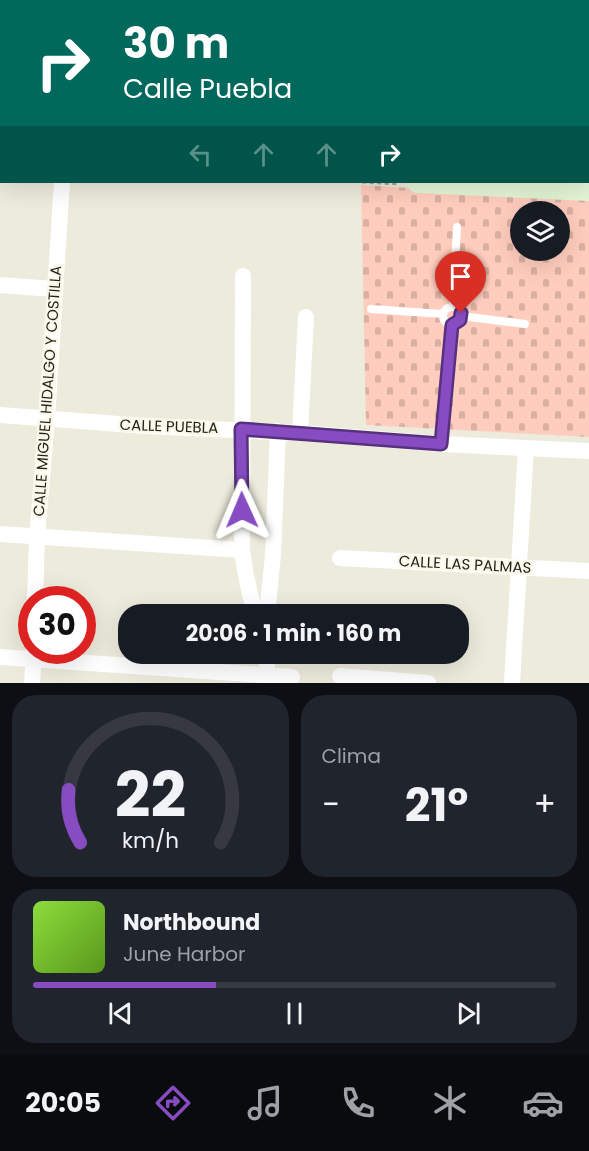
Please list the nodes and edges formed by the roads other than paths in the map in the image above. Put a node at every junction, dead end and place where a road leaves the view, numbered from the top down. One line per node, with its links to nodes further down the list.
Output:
1 (62, 183): 7 (street, CALLE MIGUEL HIDALGO Y COSTILLA)
2 (439, 183): 3 (main road)
3 (589, 190)
4 (458, 227): 8 (lane)
5 (243, 276): 17 (street)
6 (0, 285): 7 (street)
7 (54, 289): 16 (street, CALLE MIGUEL HIDALGO Y COSTILLA)
8 (453, 307): 10 (lane); 11 (lane)
9 (371, 309): 10 (lane)
10 (443, 314): 14 (lane)
11 (461, 316): 13 (lane); 14 (lane)
12 (306, 317): 19 (street)
13 (525, 324)
14 (452, 325): 20 (lane)
15 (0, 415): 16 (street, CALLE PUEBLA)
16 (47, 419): 17 (street, CALLE PUEBLA); 24 (street, CALLE MIGUEL HIDALGO Y COSTILLA)
17 (241, 429): 18 (street, CALLE PUEBLA); 25 (street)
18 (278, 431): 19 (street, CALLE PUEBLA); 31 (street)
19 (300, 433): 20 (street, CALLE PUEBLA)
20 (441, 444): 21 (street, CALLE PUEBLA)
21 (526, 448): 22 (street, CALLE PUEBLA); 27 (street)
22 (589, 451)
23 (0, 534): 24 (street)
24 (37, 536): 25 (street); 29 (street, CALLE MIGUEL HIDALGO Y COSTILLA)
25 (242, 550): 30 (street)
26 (340, 558): 27 (street, CALLE LAS PALMAS)
27 (519, 567): 28 (street, CALLE LAS PALMAS); 41 (street)
28 (589, 571)
29 (35, 586)
30 (252, 604)
31 (268, 604)
32 (18, 656): 33 (street)
33 (0, 657)
34 (96, 661): 38 (street)
35 (33, 664): 39 (street)
36 (340, 676): 40 (street)
37 (292, 677): 38 (street)
38 (268, 678)
39 (32, 683)
40 (428, 683)
41 (512, 683)

